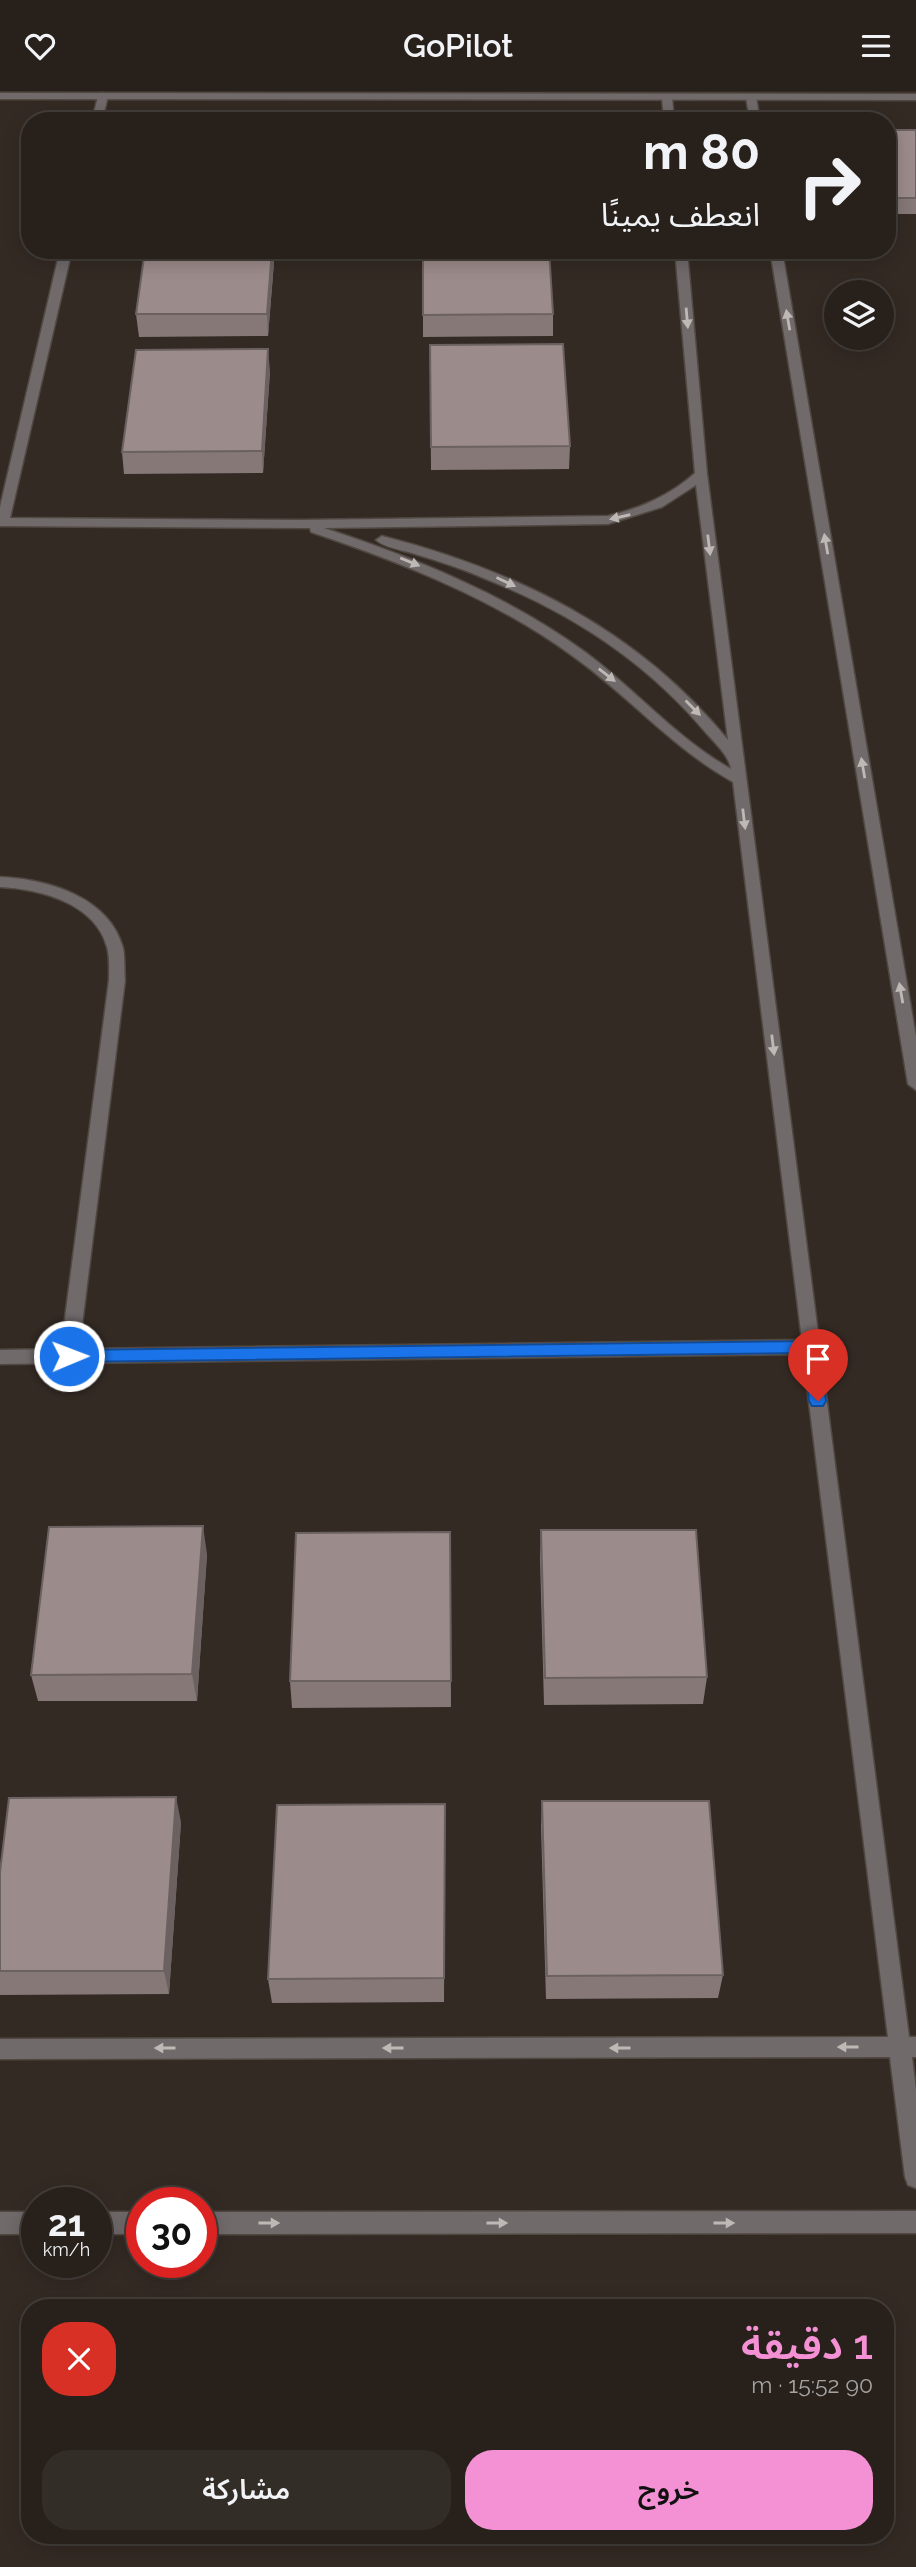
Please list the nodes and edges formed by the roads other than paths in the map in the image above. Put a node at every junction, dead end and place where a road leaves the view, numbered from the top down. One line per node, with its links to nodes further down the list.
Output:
1 (667, 94): 2 (street); 4 (street); 7 (street)
2 (750, 94): 5 (street); 8 (street)
3 (0, 96): 4 (street)
4 (103, 96): 6 (street)
5 (916, 97)
6 (99, 112)
7 (668, 112)
8 (753, 112)
9 (64, 259): 13 (street)
10 (682, 259): 12 (street, one-way to 12)
11 (778, 259): 18 (street, one-way to 11)
12 (701, 474): 14 (street, one-way to 14); 15 (street, one-way to 15)
13 (1, 522): 14 (street)
14 (300, 524): 15 (street, one-way to 15); 16 (street, one-way to 16)
15 (737, 761): 16 (street)
16 (739, 779): 19 (street, one-way to 19)
17 (0, 882): 20 (street)
18 (916, 1084)
19 (811, 1347): 20 (street); 22 (street)
20 (69, 1356): 21 (street)
21 (0, 1357)
22 (908, 2047): 23 (street, one-way to 23); 24 (street)
23 (0, 2049)
24 (916, 2177)
25 (916, 2222): 28 (street, one-way to 25)
26 (0, 2223): 27 (street)
27 (21, 2223)
28 (217, 2223)

